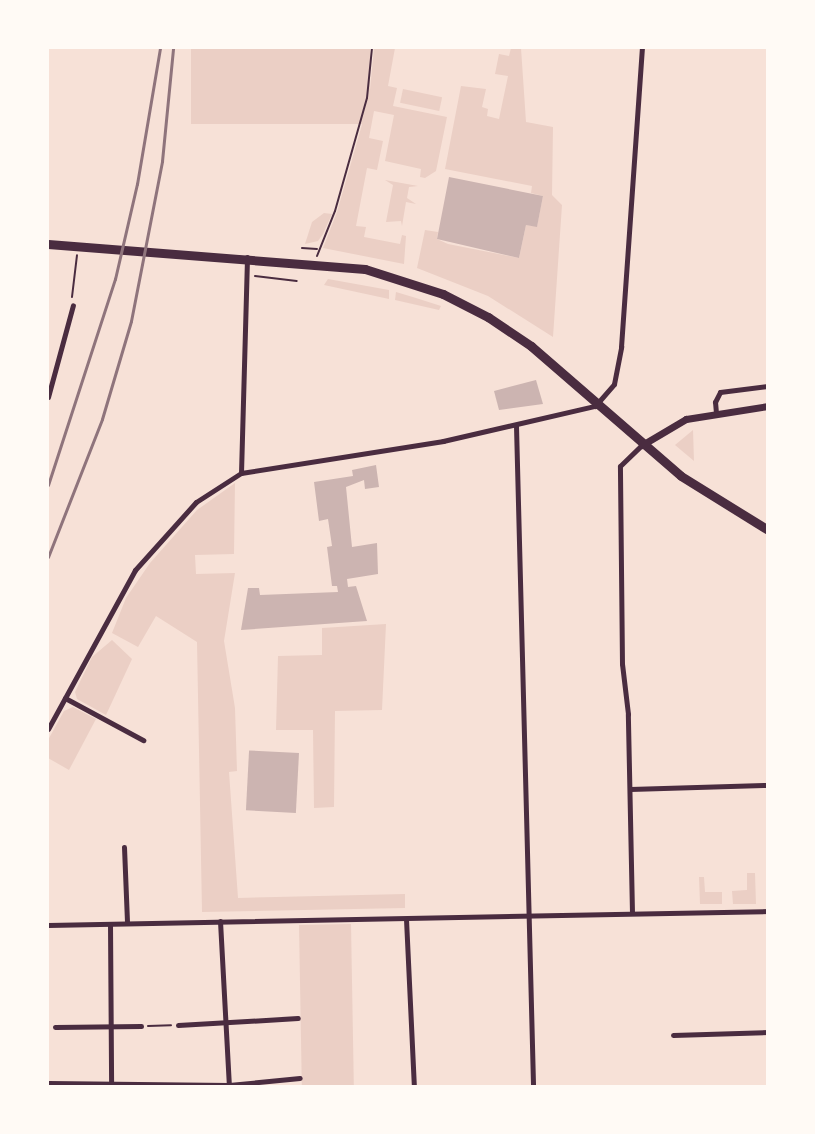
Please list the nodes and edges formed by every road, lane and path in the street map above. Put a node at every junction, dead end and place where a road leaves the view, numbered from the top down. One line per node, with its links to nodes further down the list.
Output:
1 (372, 48): 5 (path)
2 (642, 48): 13 (street)
3 (48, 244): 4 (main road)
4 (83, 246): 6 (main road); 9 (path)
5 (302, 248)
6 (247, 257): 7 (street); 13 (main road)
7 (244, 273): 8 (path); 18 (street)
8 (297, 280)
9 (73, 305): 10 (street)
10 (49, 385): 12 (street)
11 (768, 386): 15 (street)
12 (48, 397)
13 (595, 406): 16 (street); 17 (main road)
14 (768, 406): 15 (street)
15 (716, 413): 17 (street)
16 (516, 426): 18 (street); 28 (street)
17 (642, 445): 19 (main road); 24 (street)
18 (241, 473): 20 (street)
19 (768, 530)
20 (65, 698): 21 (street); 22 (street)
21 (48, 729)
22 (143, 740)
23 (768, 785): 24 (street)
24 (630, 789): 27 (street)
25 (124, 847): 31 (street)
26 (768, 911): 27 (street)
27 (632, 913): 28 (street)
28 (526, 918): 29 (street); 47 (street)
29 (406, 919): 30 (street); 46 (street)
30 (220, 921): 31 (street); 35 (street)
31 (127, 923): 32 (street)
32 (110, 924): 33 (street); 39 (street)
33 (48, 925)
34 (298, 1018): 35 (street)
35 (226, 1023): 36 (street); 45 (street)
36 (178, 1025): 37 (path)
37 (141, 1026): 39 (street)
38 (55, 1027): 39 (street)
39 (111, 1028): 44 (street)
40 (768, 1032): 41 (street)
41 (673, 1035)
42 (300, 1078): 45 (street)
43 (48, 1083): 44 (street)
44 (111, 1083): 45 (street)
45 (229, 1086)
46 (414, 1086)
47 (533, 1086)

